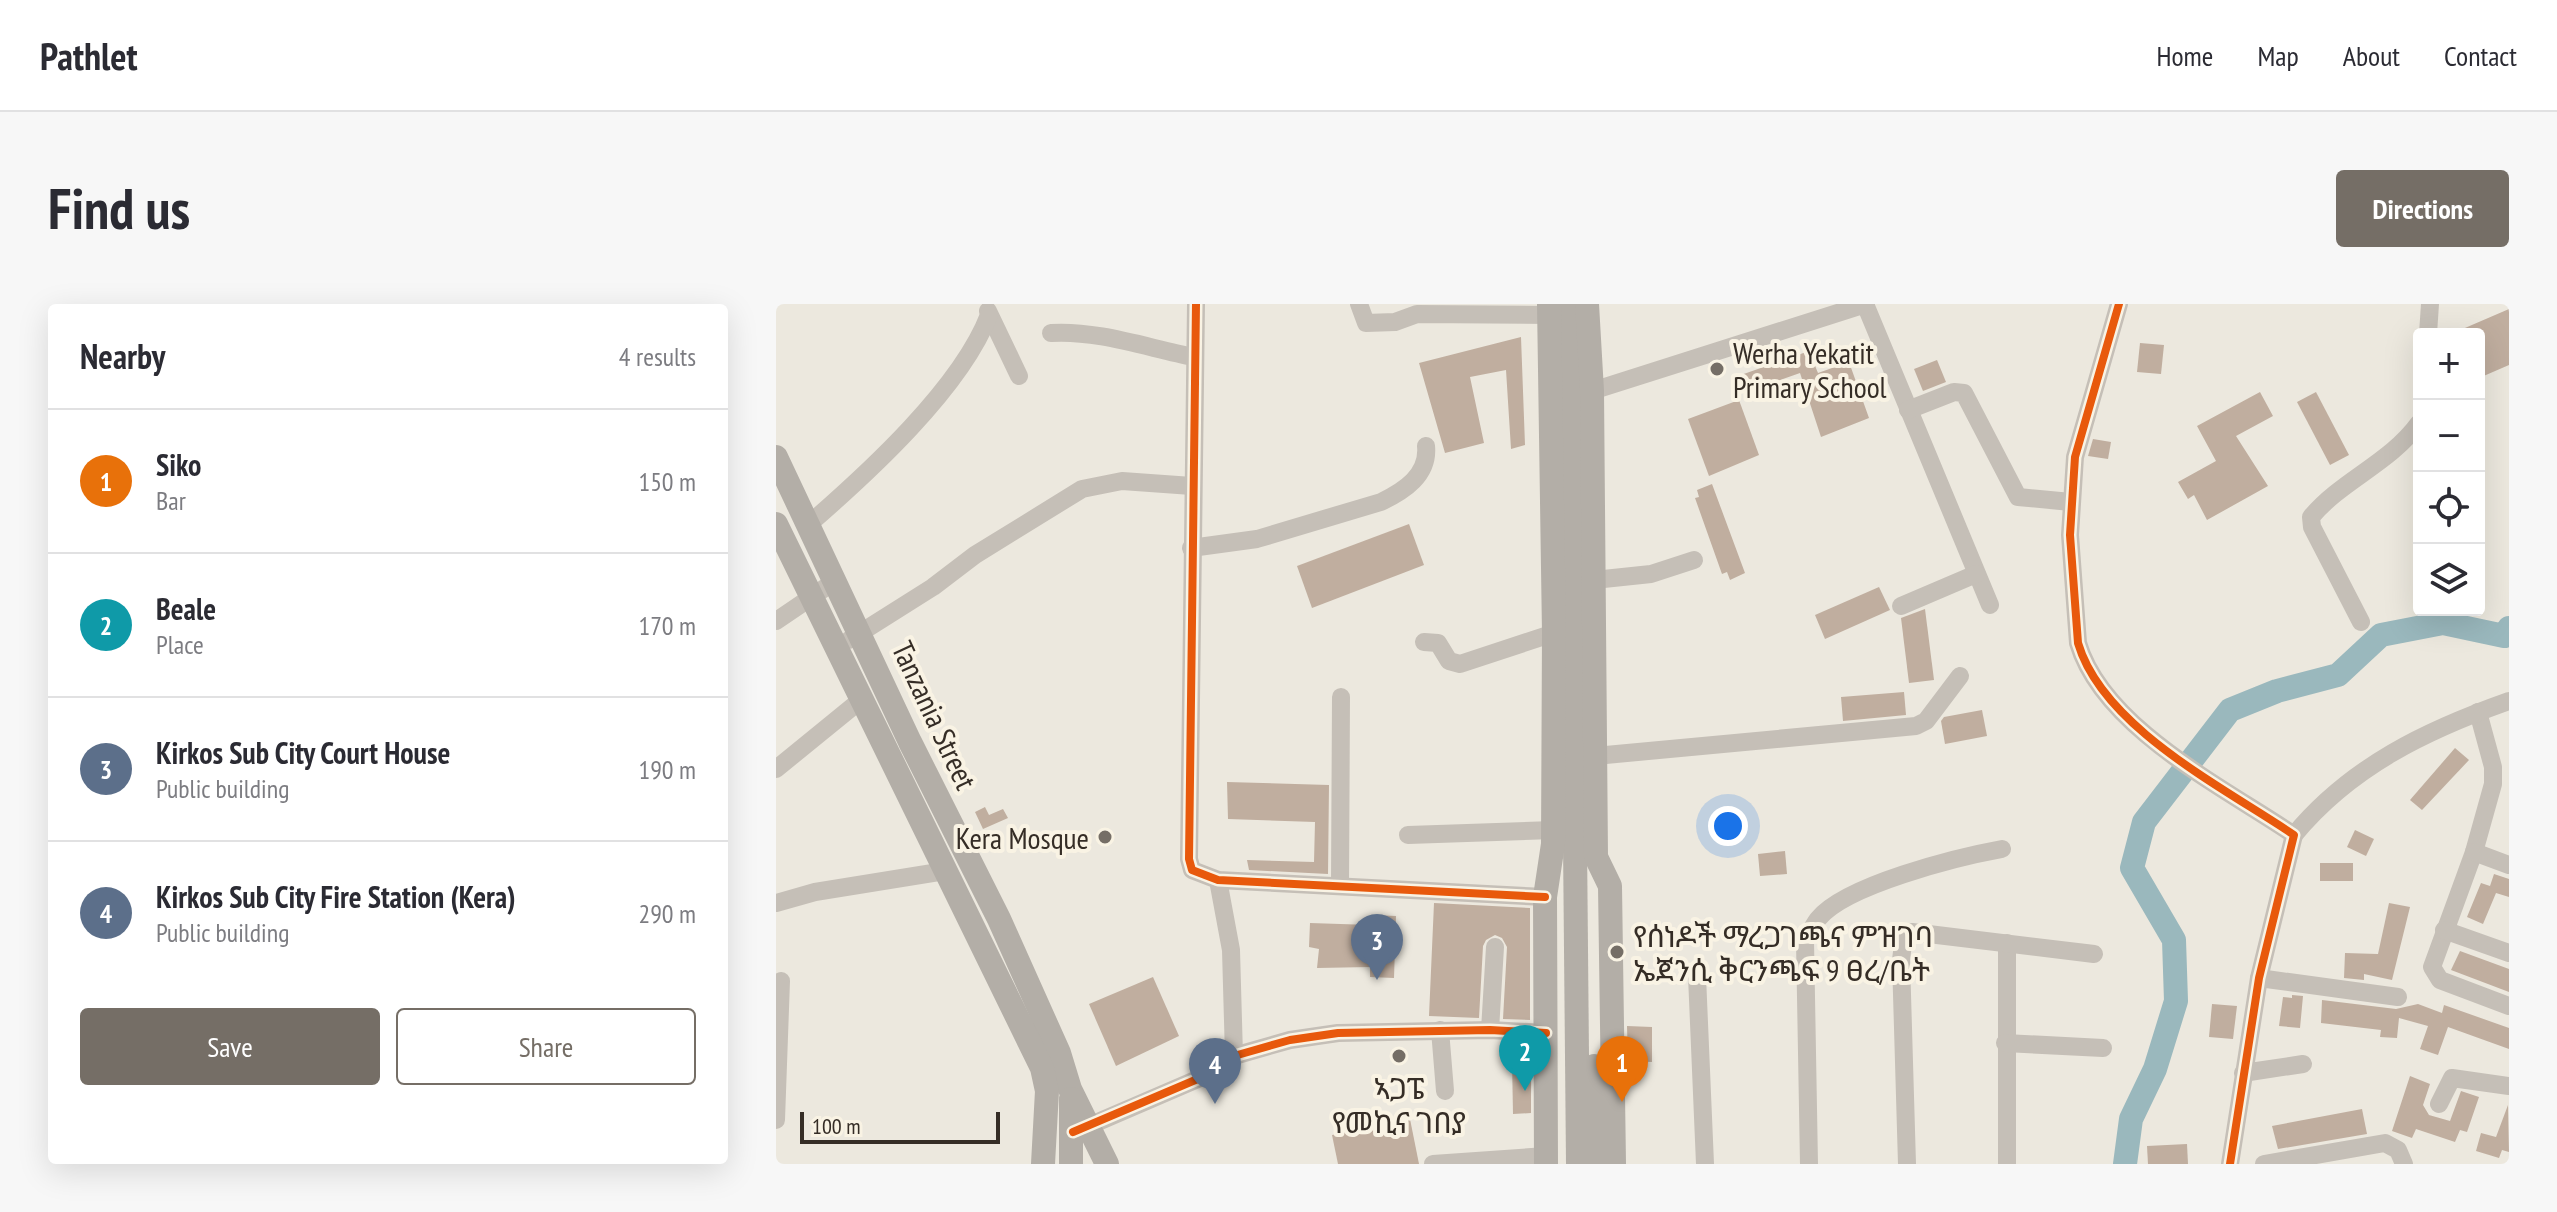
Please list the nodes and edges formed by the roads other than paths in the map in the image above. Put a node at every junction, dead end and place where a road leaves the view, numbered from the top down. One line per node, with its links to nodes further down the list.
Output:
1 (1196, 304): 11 (street)
2 (1359, 304): 7 (street)
3 (1587, 304): 13 (main road)
4 (1865, 304): 13 (street); 14 (street)
5 (2119, 304): 19 (street)
6 (2430, 304): 9 (street)
7 (1556, 308): 33 (main road); 86 (main road)
8 (988, 310): 12 (street); 21 (street)
9 (2428, 328)
10 (1051, 333): 11 (street)
11 (1194, 357): 18 (street)
12 (1019, 376)
13 (1592, 391): 25 (main road)
14 (1908, 410): 19 (street); 24 (street)
15 (2413, 429): 31 (street)
16 (1426, 446): 22 (street)
17 (776, 457): 21 (main road, Tanzania Street)
18 (1192, 486): 22 (street); 32 (street)
19 (2071, 502): 44 (street)
20 (776, 524): 27 (main road, Tanzania Street)
21 (808, 525): 26 (main road, Tanzania Street)
22 (1191, 548): 52 (street)
23 (1694, 560): 25 (street)
24 (1976, 574): 28 (street); 29 (street)
25 (1594, 580): 41 (main road)
26 (835, 581): 27 (street); 32 (main road, Tanzania Street)
27 (812, 596): 30 (street); 35 (main road, Tanzania Street)
28 (1990, 605)
29 (1901, 606)
30 (776, 621)
31 (2361, 622)
32 (862, 633): 35 (street); 51 (main road, Tanzania Street)
33 (1554, 633): 34 (street); 45 (main road)
34 (1424, 642)
35 (837, 647): 38 (main road, Tanzania Street)
36 (1960, 676): 41 (street)
37 (1341, 697): 53 (street)
38 (862, 699): 42 (street); 50 (main road, Tanzania Street)
39 (2509, 701): 40 (street)
40 (2478, 712): 44 (street); 47 (street)
41 (1595, 756): 48 (main road)
42 (776, 769)
43 (1408, 835): 45 (street)
44 (2294, 835): 63 (street)
45 (1553, 837): 55 (main road); 81 (main road)
46 (2002, 849): 90 (street)
47 (2474, 852): 49 (street); 57 (street)
48 (1596, 857): 87 (main road); 88 (main road)
49 (2509, 865)
50 (945, 871): 54 (main road, Tanzania Street); 56 (street)
51 (980, 880): 54 (main road); 80 (main road, Tanzania Street)
52 (1218, 880): 53 (street); 72 (street)
53 (1340, 884): 55 (street)
54 (957, 895): 79 (main road, Tanzania Street)
55 (1545, 897): 69 (main road)
56 (776, 903)
57 (2444, 930): 60 (street); 66 (street)
58 (2007, 943): 61 (street); 70 (street); 91 (street)
59 (1495, 947): 68 (street)
60 (2509, 953)
61 (2094, 954)
62 (1697, 976): 89 (street)
63 (2259, 978): 65 (street); 74 (street)
64 (781, 981): 78 (street)
65 (2398, 997)
66 (2509, 1006)
67 (1440, 1030): 68 (street); 72 (street); 76 (street)
68 (1490, 1030): 69 (street)
69 (1546, 1033): 81 (main road)
70 (2005, 1043): 71 (street); 92 (street)
71 (2103, 1048)
72 (1234, 1056): 80 (street)
73 (2303, 1064): 74 (street)
74 (2243, 1073): 93 (street)
75 (2509, 1086): 77 (street)
76 (1445, 1091)
77 (2439, 1104)
78 (776, 1120)
79 (1047, 1124): 80 (main road); 82 (main road, Tanzania Street)
80 (1081, 1130): 83 (main road); 84 (main road)
81 (1551, 1161): 85 (street)
82 (1043, 1164)
83 (1071, 1164)
84 (1107, 1164)
85 (1433, 1164)
86 (1578, 1164)
87 (1594, 1164)
88 (1614, 1164)
89 (1705, 1164)
90 (1809, 1164)
91 (1907, 1164)
92 (2007, 1164)
93 (2230, 1164)
94 (2264, 1164): 95 (street)
95 (2404, 1164)

